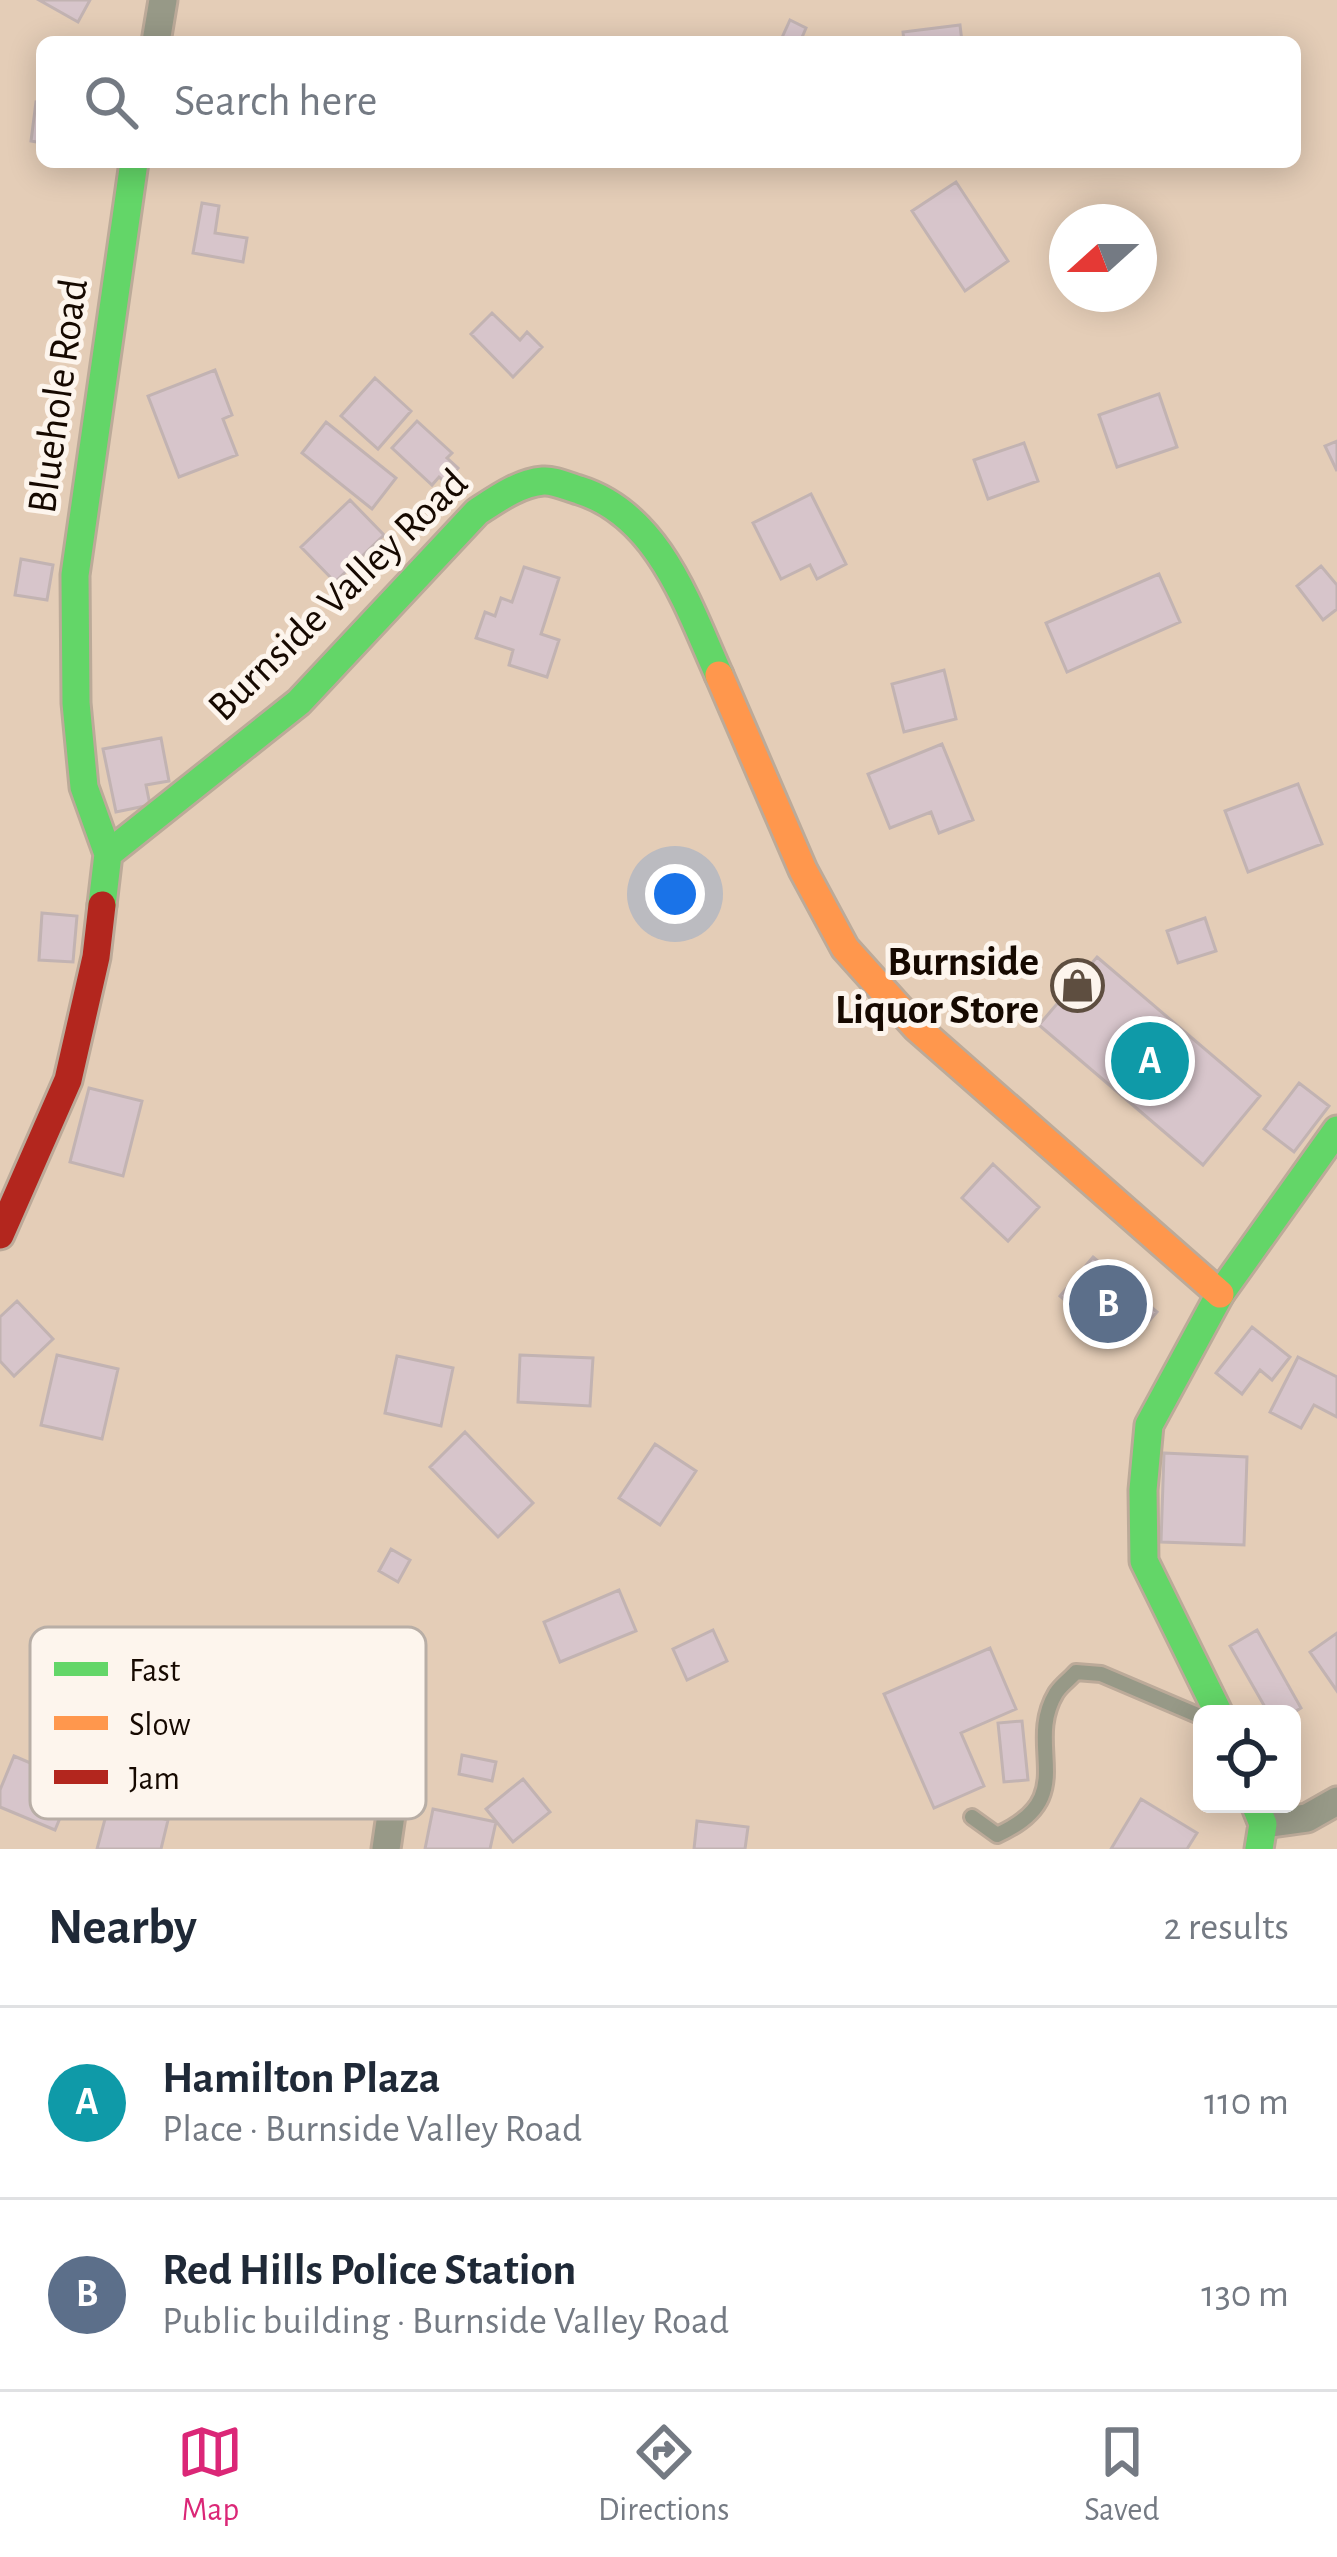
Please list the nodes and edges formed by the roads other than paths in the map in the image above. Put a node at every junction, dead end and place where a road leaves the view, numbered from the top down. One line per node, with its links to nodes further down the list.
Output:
1 (163, 0): 2 (street)
2 (157, 36)
3 (133, 168): 4 (street, Bluehole Road)
4 (108, 854): 6 (street); 7 (street, Burnside Valley Road)
5 (1337, 1130): 7 (street)
6 (0, 1234)
7 (1220, 1294): 8 (street)
8 (1215, 1705)
9 (1193, 1713): 11 (lane)
10 (1337, 1802): 13 (street)
11 (972, 1817)
12 (390, 1819): 14 (street)
13 (1259, 1826)
14 (386, 1849)

